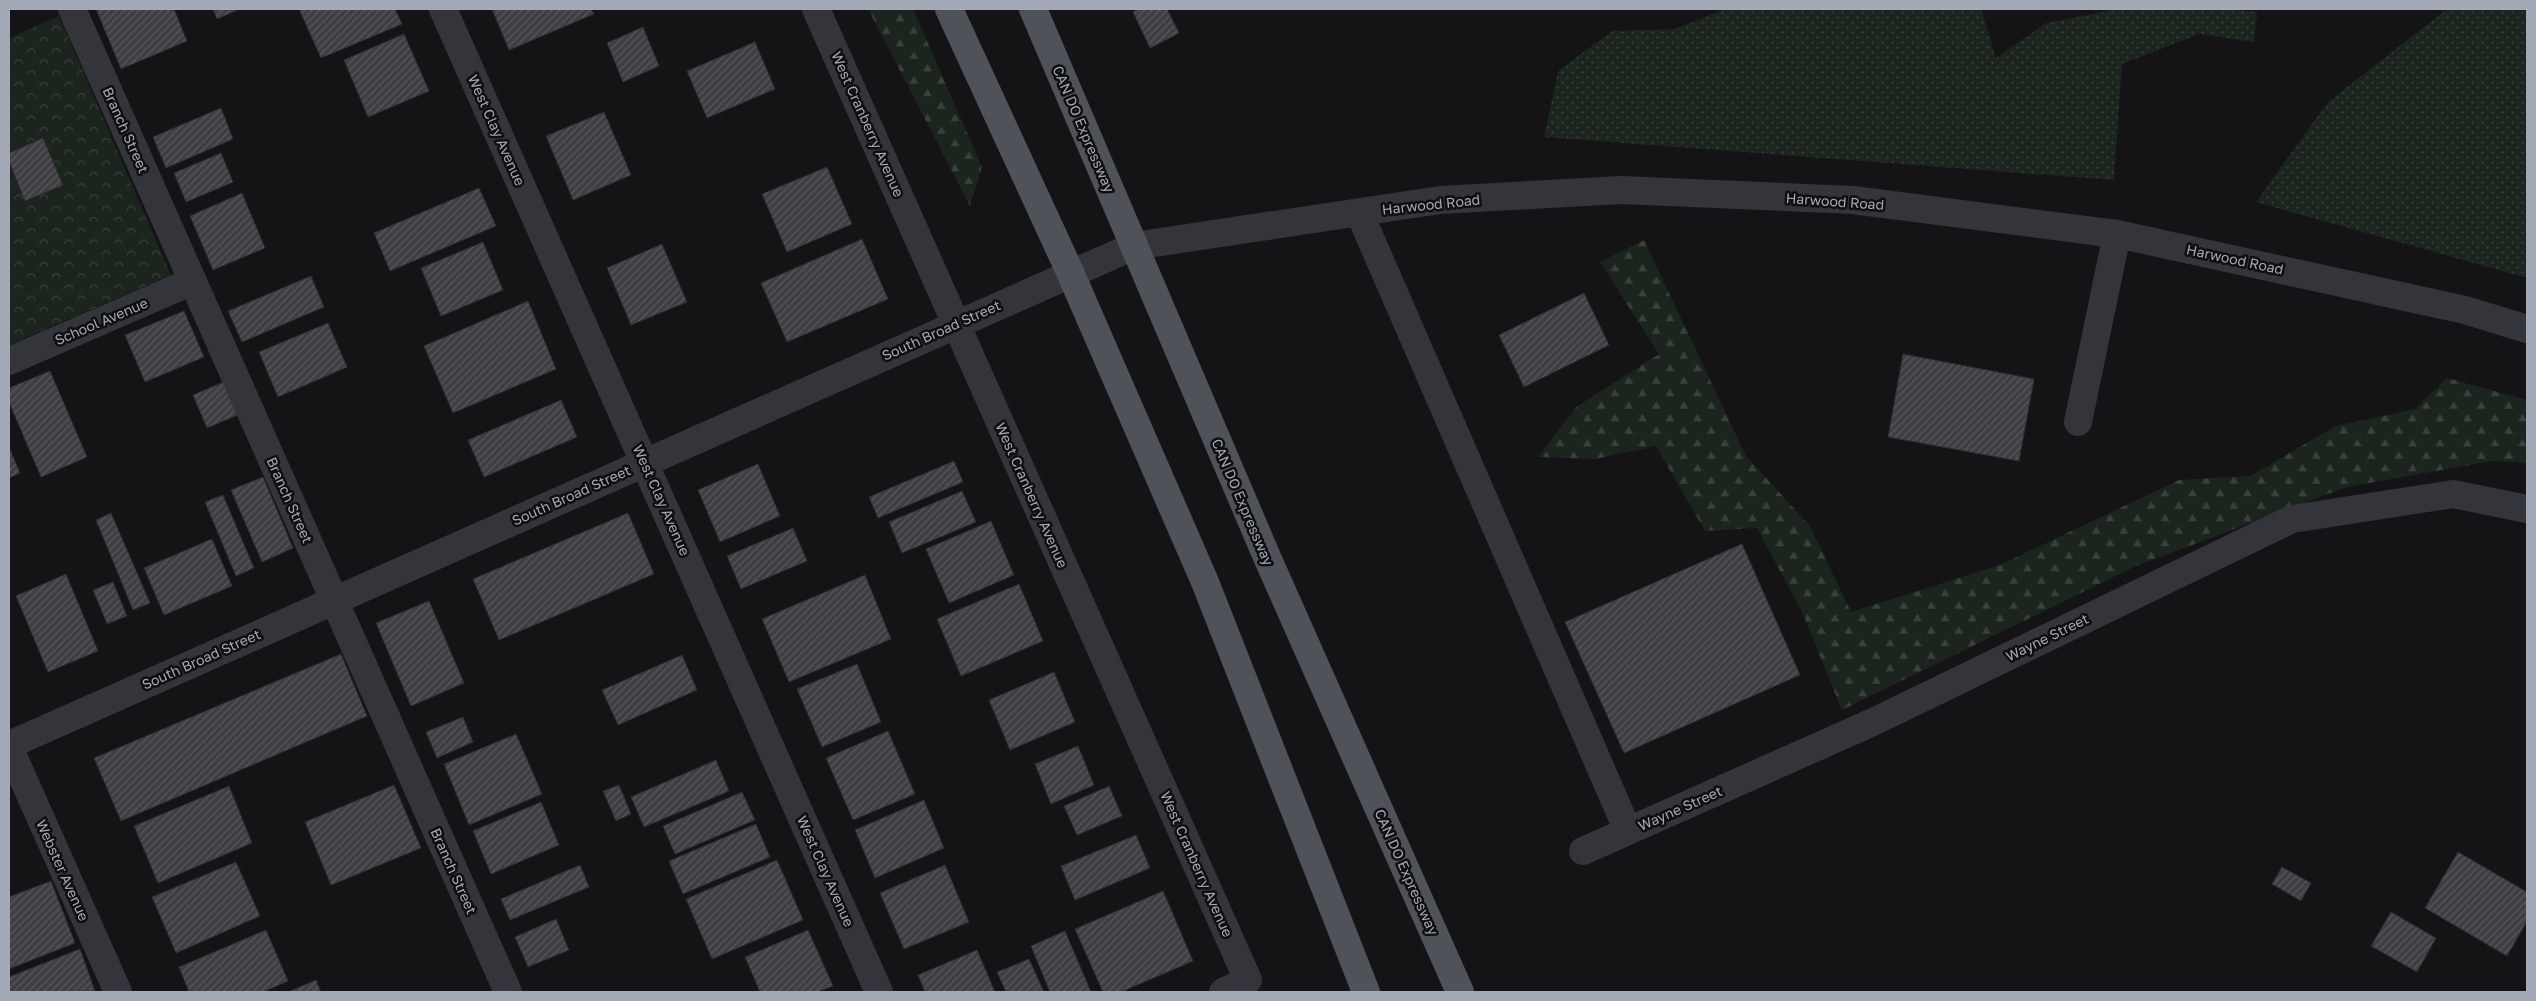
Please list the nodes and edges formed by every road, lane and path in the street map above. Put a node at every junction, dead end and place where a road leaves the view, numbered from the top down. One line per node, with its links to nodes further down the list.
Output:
1 (72, 9): 10 (street, Branch Street)
2 (443, 9): 15 (street, West Clay Avenue)
3 (816, 9): 11 (street, West Cranberry Avenue)
4 (949, 9): 9 (main road)
5 (1033, 9): 8 (main road, CAN DO Expressway)
6 (1359, 212): 7 (street, Harwood Road); 8 (street, Harwood Road); 19 (street)
7 (2117, 234): 12 (street, Harwood Road); 14 (street)
8 (1134, 246): 9 (street, South Broad Street); 26 (main road, CAN DO Expressway)
9 (1070, 272): 11 (street, South Broad Street); 25 (main road)
10 (193, 281): 13 (street, School Avenue); 17 (street, Branch Street)
11 (956, 323): 15 (street, South Broad Street); 24 (street, West Cranberry Avenue)
12 (2527, 329)
13 (9, 361)
14 (2078, 422)
15 (644, 462): 17 (street, South Broad Street); 23 (street, West Clay Avenue)
16 (2527, 508): 19 (street, Wayne Street)
17 (334, 600): 18 (street, South Broad Street); 22 (street, Branch Street)
18 (9, 746): 21 (street, Webster Avenue)
19 (1628, 831): 20 (street, Wayne Street)
20 (1583, 851)
21 (118, 992)
22 (508, 992)
23 (879, 992)
24 (1223, 992)
25 (1366, 992)
26 (1460, 992)

